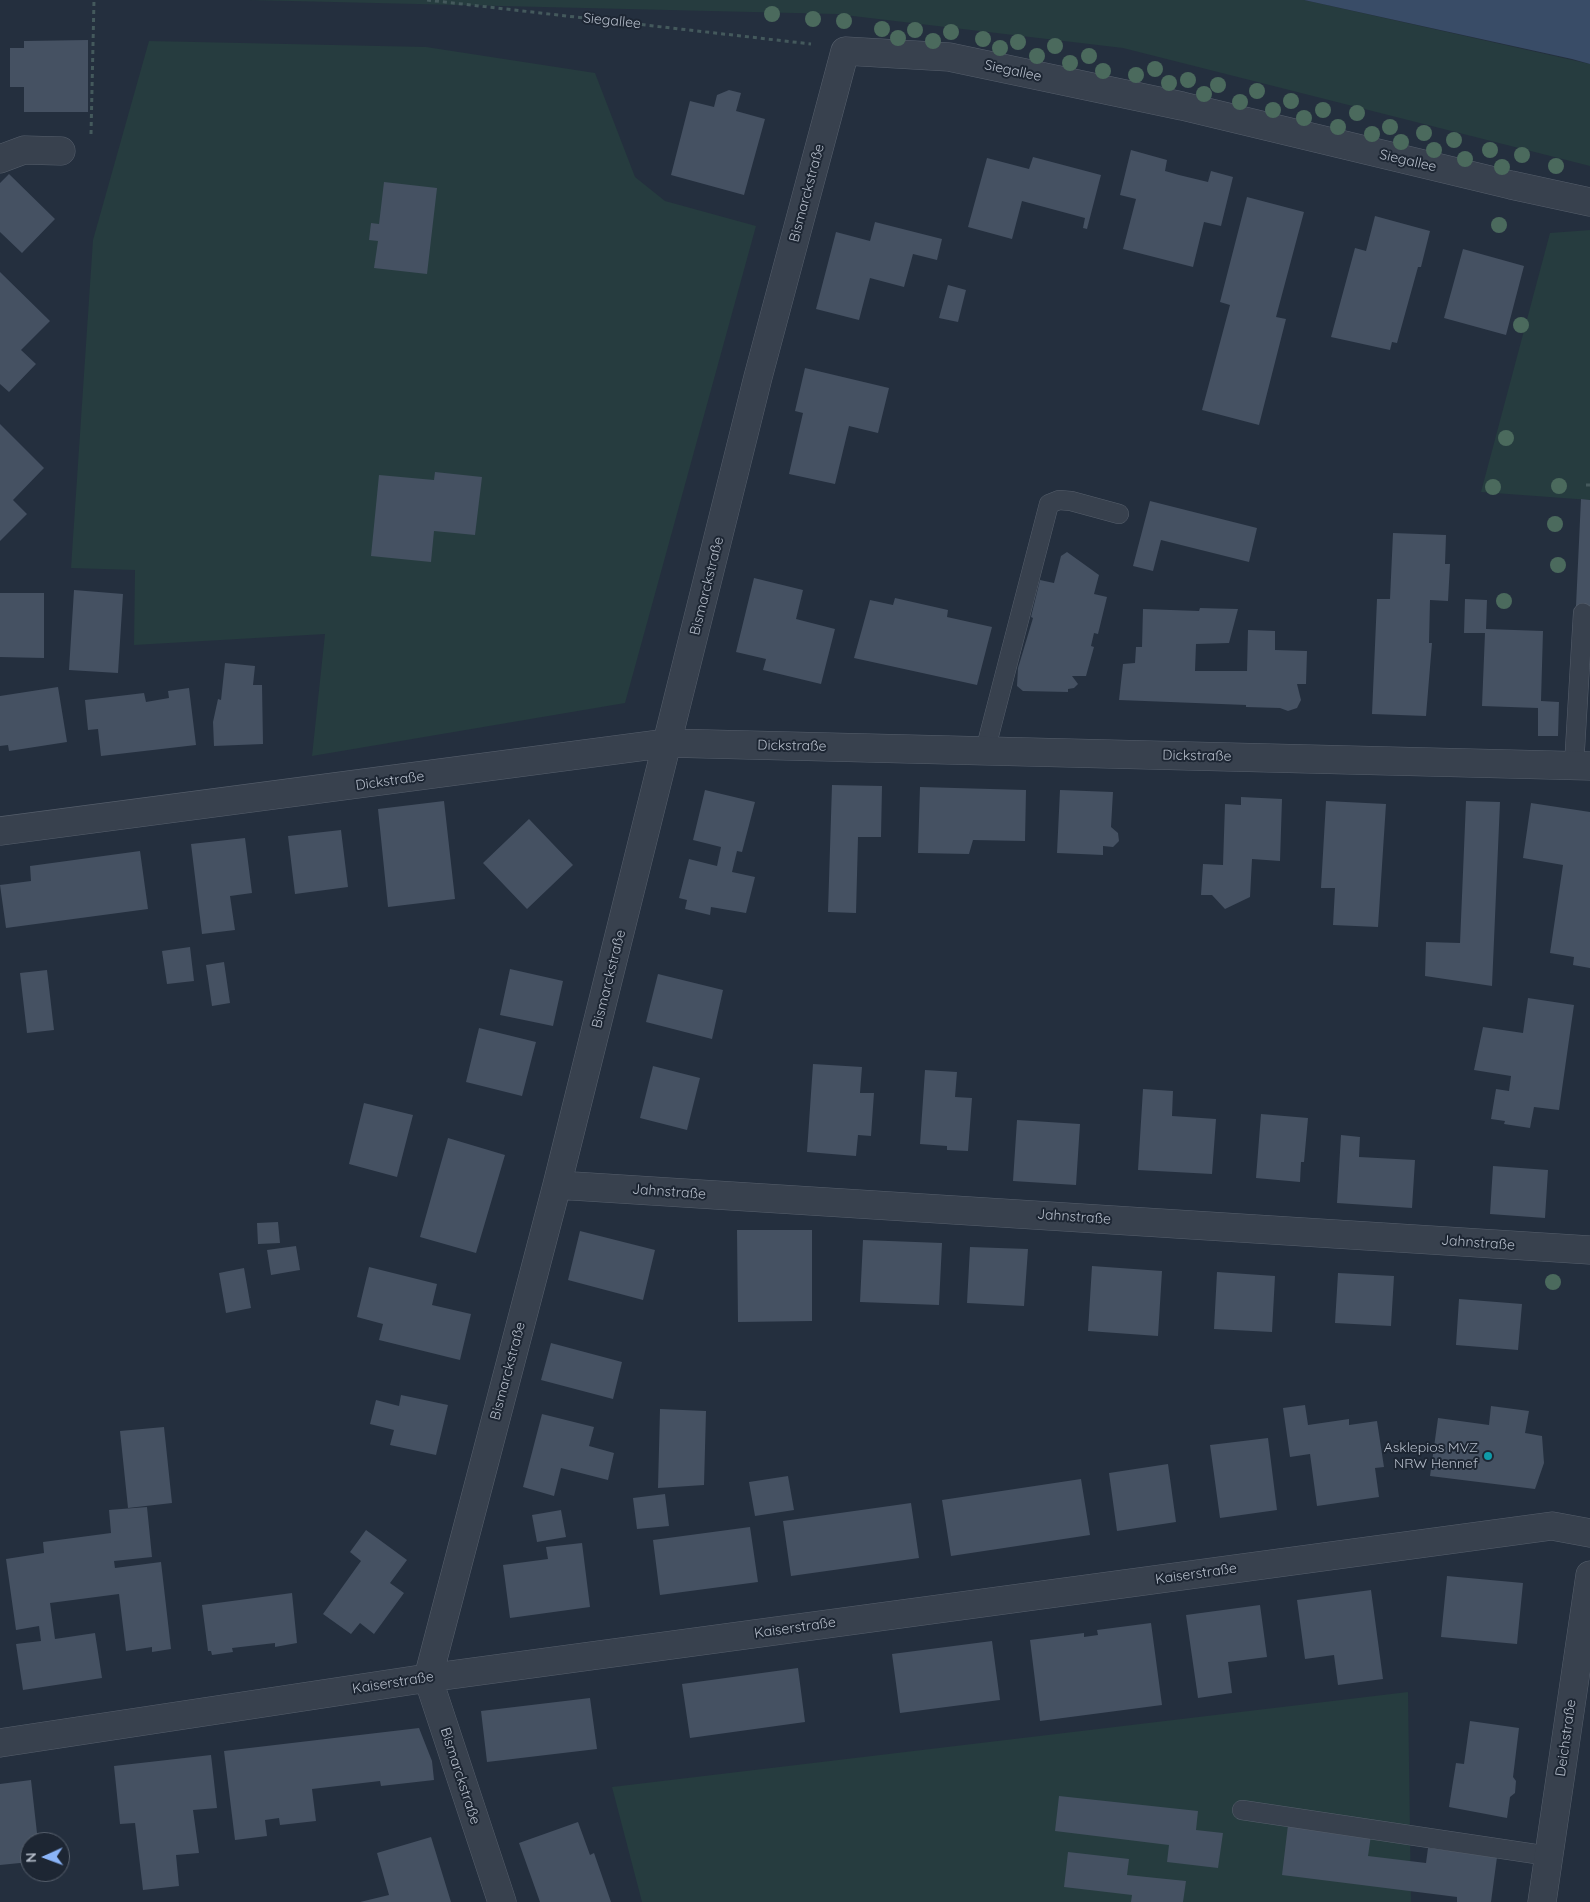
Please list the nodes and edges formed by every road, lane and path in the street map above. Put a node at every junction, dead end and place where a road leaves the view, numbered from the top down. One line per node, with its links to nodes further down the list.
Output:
1 (94, 0): 4 (path)
2 (427, 0): 3 (path, Siegallee)
3 (845, 50): 6 (street, Siegallee); 9 (street, Bismarckstraße)
4 (61, 151): 5 (street)
5 (0, 159)
6 (1590, 202)
7 (1119, 514): 10 (lane)
8 (1583, 613): 11 (lane)
9 (668, 743): 10 (street, Dickstraße); 12 (street, Dickstraße); 13 (street, Bismarckstraße)
10 (985, 751): 11 (street, Dickstraße)
11 (1582, 766)
12 (0, 831)
13 (557, 1185): 14 (street, Jahnstraße); 17 (street, Bismarckstraße)
14 (1590, 1250)
15 (1590, 1533): 17 (street, Kaiserstraße)
16 (1590, 1575): 20 (street, Deichstraße)
17 (428, 1678): 18 (street, Kaiserstraße); 21 (street, Bismarckstraße)
18 (0, 1743)
19 (1242, 1810): 20 (lane)
20 (1549, 1856): 22 (street, Deichstraße)
21 (502, 1902)
22 (1542, 1902)

